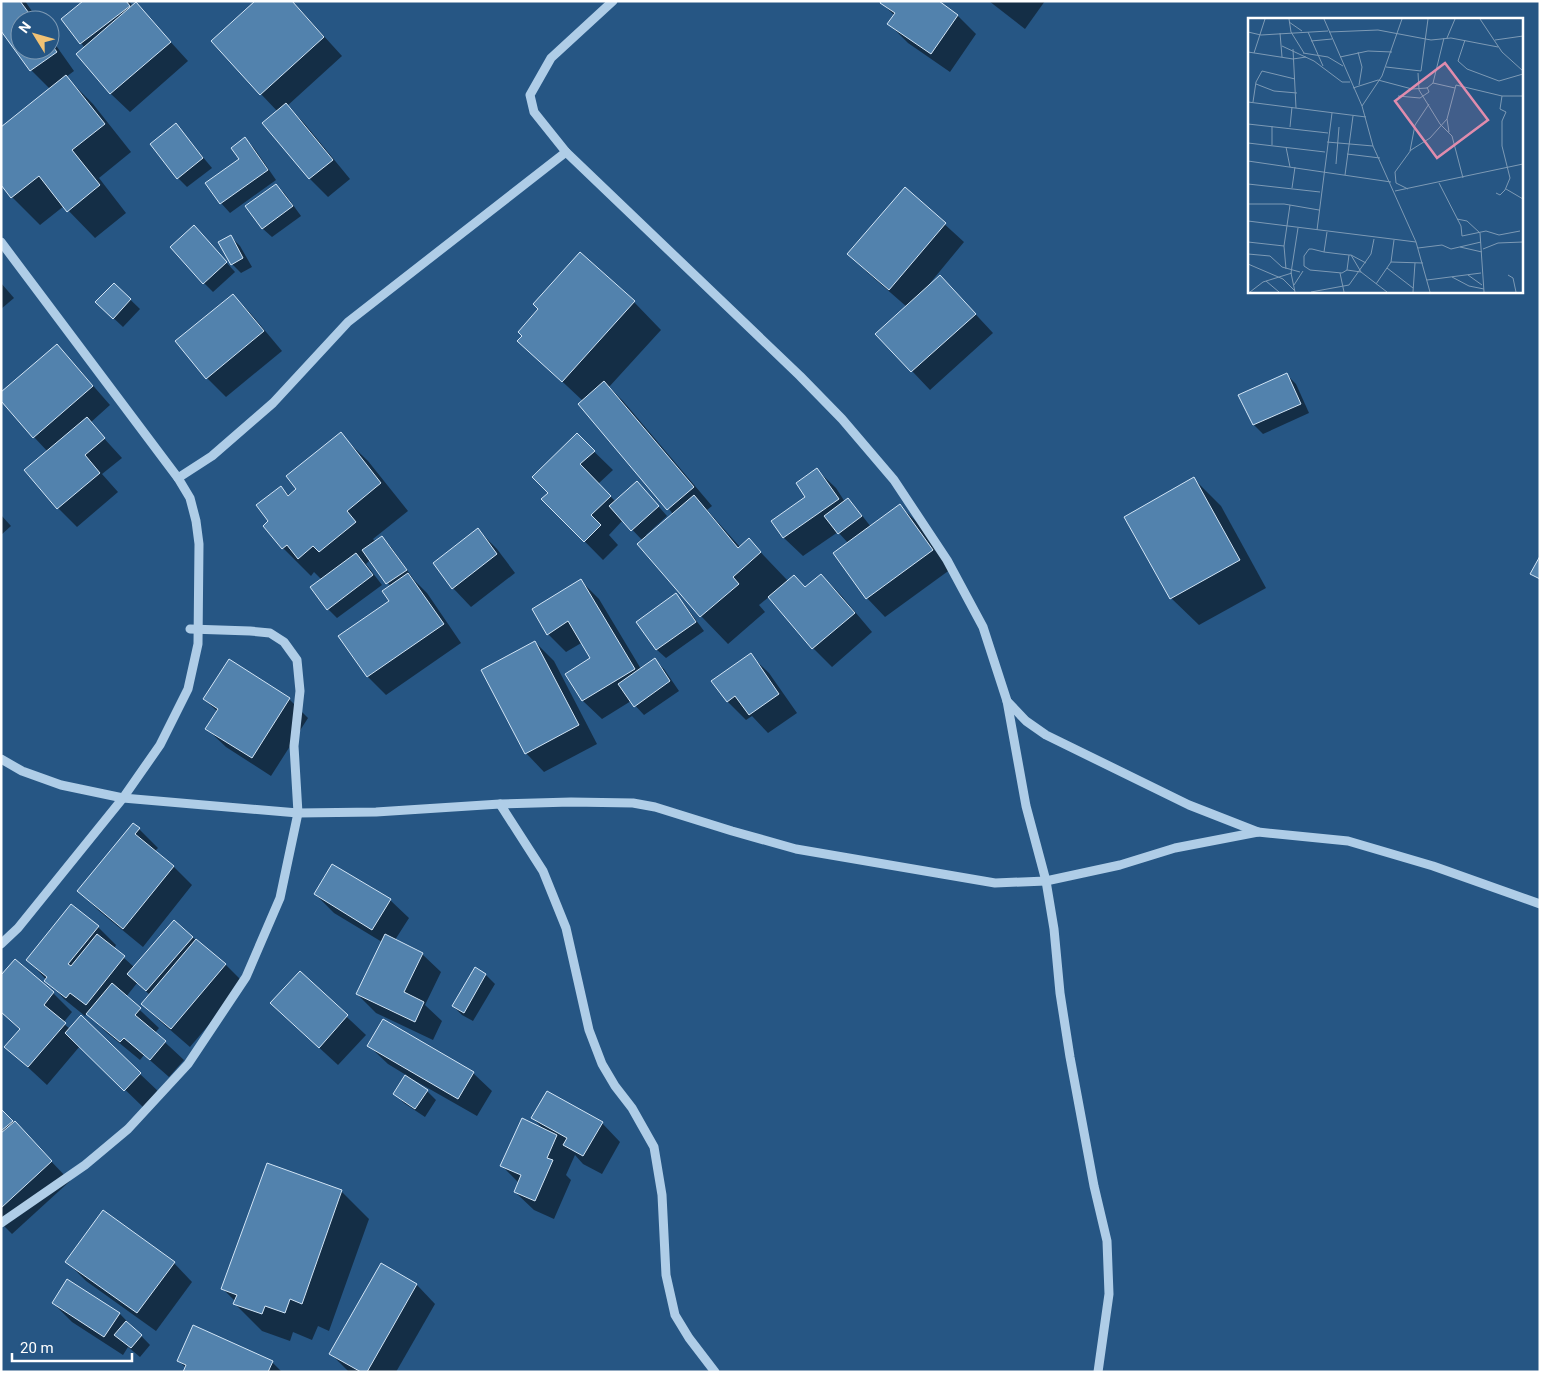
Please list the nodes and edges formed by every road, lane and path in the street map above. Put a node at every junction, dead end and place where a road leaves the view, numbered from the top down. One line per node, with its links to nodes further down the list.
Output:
1 (613, 1): 2 (street)
2 (566, 152): 4 (street); 6 (street)
3 (1, 242): 4 (street)
4 (178, 478): 5 (street)
5 (194, 629): 8 (street); 10 (street)
6 (1007, 701): 11 (street); 12 (street)
7 (1, 759): 8 (street)
8 (123, 798): 10 (street); 14 (street)
9 (500, 804): 10 (street); 12 (street); 16 (street)
10 (298, 813): 15 (street)
11 (1258, 832): 12 (street); 13 (street)
12 (1046, 881): 17 (street)
13 (1540, 904)
14 (1, 944)
15 (1, 1224)
16 (714, 1372)
17 (1098, 1372)

